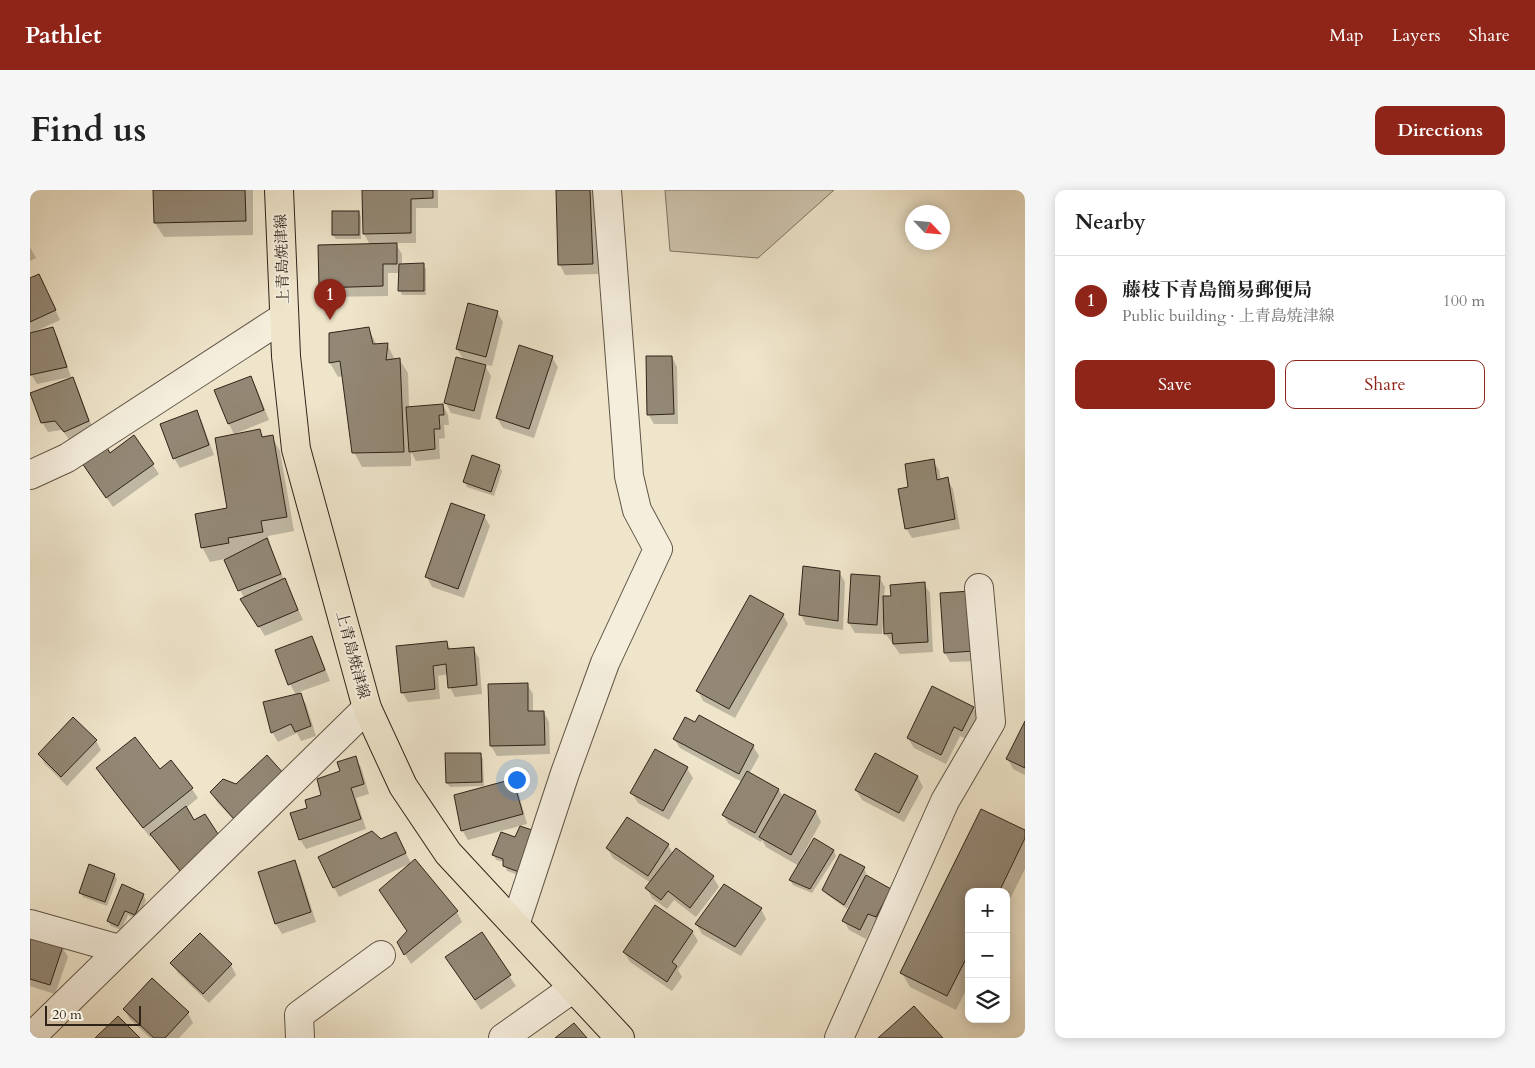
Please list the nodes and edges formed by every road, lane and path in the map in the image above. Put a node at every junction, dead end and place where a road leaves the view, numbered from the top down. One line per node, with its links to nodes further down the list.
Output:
1 (279, 190): 3 (main road, 上青島焼津線)
2 (607, 190): 8 (street)
3 (284, 317): 4 (street); 6 (main road, 上青島焼津線)
4 (30, 475)
5 (979, 588): 16 (street)
6 (367, 708): 8 (main road, 上青島焼津線); 9 (street)
7 (30, 924): 9 (street)
8 (515, 925): 11 (main road, 上青島焼津線)
9 (119, 949): 12 (street)
10 (381, 955): 13 (street)
11 (572, 988): 14 (street); 15 (main road, 上青島焼津線)
12 (30, 1038)
13 (300, 1038)
14 (503, 1038)
15 (620, 1038)
16 (839, 1038)

